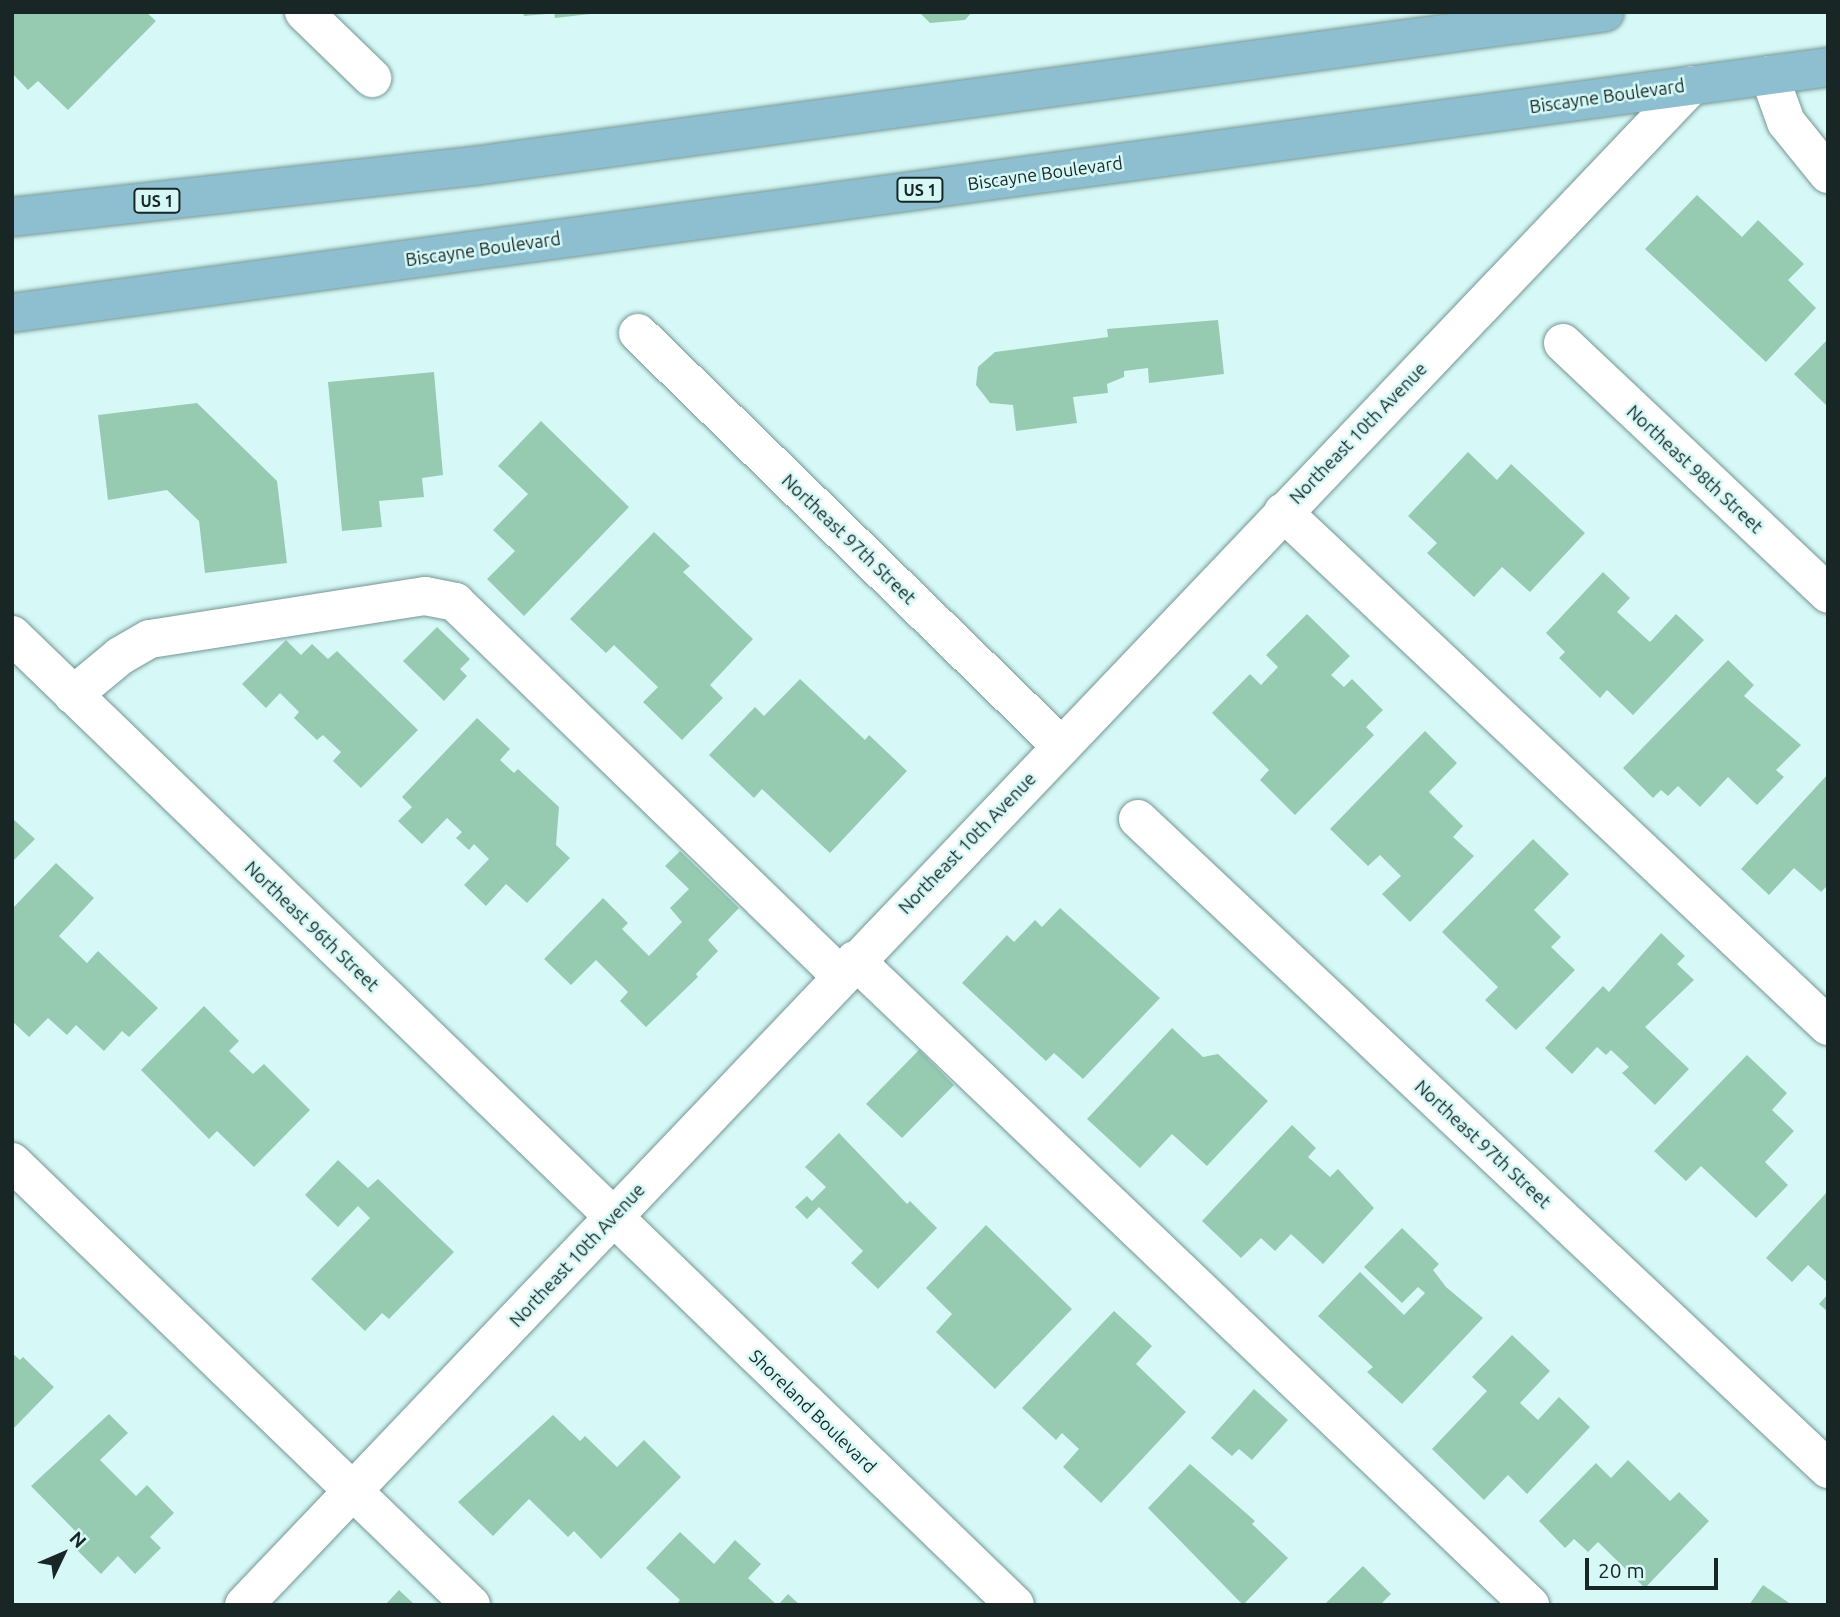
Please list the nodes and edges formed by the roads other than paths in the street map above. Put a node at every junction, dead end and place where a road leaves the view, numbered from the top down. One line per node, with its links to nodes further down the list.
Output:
1 (304, 12): 5 (street)
2 (1605, 12): 8 (main road, US 1)
3 (1828, 66): 4 (main road, Biscayne Boulevard / US 1)
4 (1769, 75): 6 (main road, Biscayne Boulevard / US 1); 7 (street)
5 (372, 78)
6 (1692, 85): 9 (main road, Biscayne Boulevard / US 1); 12 (street, Northeast 10th Avenue)
7 (1828, 174)
8 (12, 217)
9 (12, 313)
10 (638, 333): 16 (street, Northeast 97th Street)
11 (1563, 343): 13 (street, Northeast 98th Street)
12 (1283, 512): 16 (street, Northeast 10th Avenue); 19 (street)
13 (1828, 594)
14 (12, 635): 15 (street, Northeast 96th Street)
15 (73, 695): 18 (street); 21 (street, Northeast 96th Street)
16 (1061, 746): 18 (street, Northeast 10th Avenue)
17 (1138, 819): 22 (street, Northeast 97th Street)
18 (848, 968): 21 (street, Northeast 10th Avenue); 27 (street)
19 (1828, 1026)
20 (12, 1162): 23 (street)
21 (611, 1217): 23 (street, Northeast 10th Avenue); 26 (street, Shoreland Boulevard)
22 (1828, 1469)
23 (353, 1491): 24 (street, Northeast 10th Avenue); 25 (street)
24 (244, 1605)
25 (471, 1605)
26 (1015, 1605)
27 (1530, 1605)

